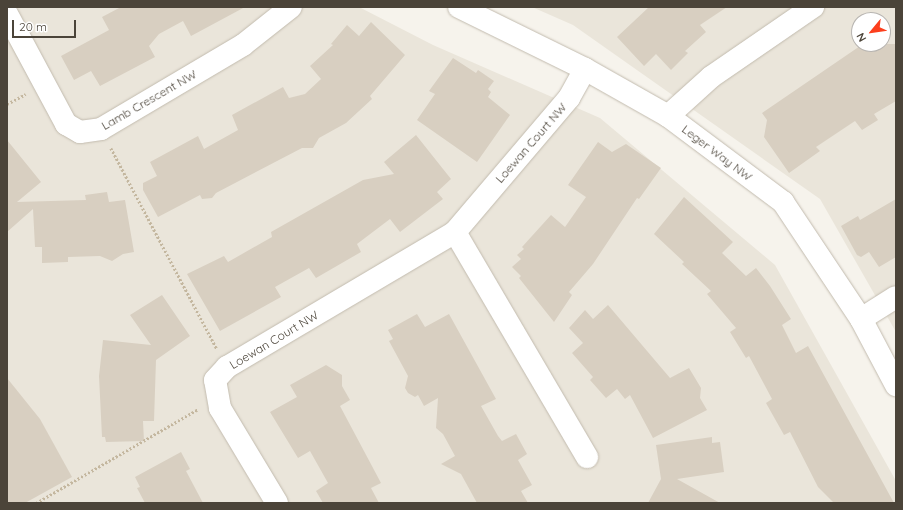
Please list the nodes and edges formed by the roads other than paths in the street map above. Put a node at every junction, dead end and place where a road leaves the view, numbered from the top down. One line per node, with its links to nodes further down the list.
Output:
1 (290, 7): 4 (street, Lamb Crescent NW)
2 (459, 7): 5 (street, Leger Way NW)
3 (813, 7): 6 (street)
4 (7, 14)
5 (585, 69): 6 (street, Leger Way NW); 7 (street, Loewan Court NW)
6 (668, 116): 9 (street, Leger Way NW)
7 (455, 232): 11 (street); 12 (street, Loewan Court NW)
8 (896, 298): 9 (street)
9 (861, 318): 10 (street, Leger Way NW)
10 (896, 385)
11 (587, 457)
12 (277, 503)

